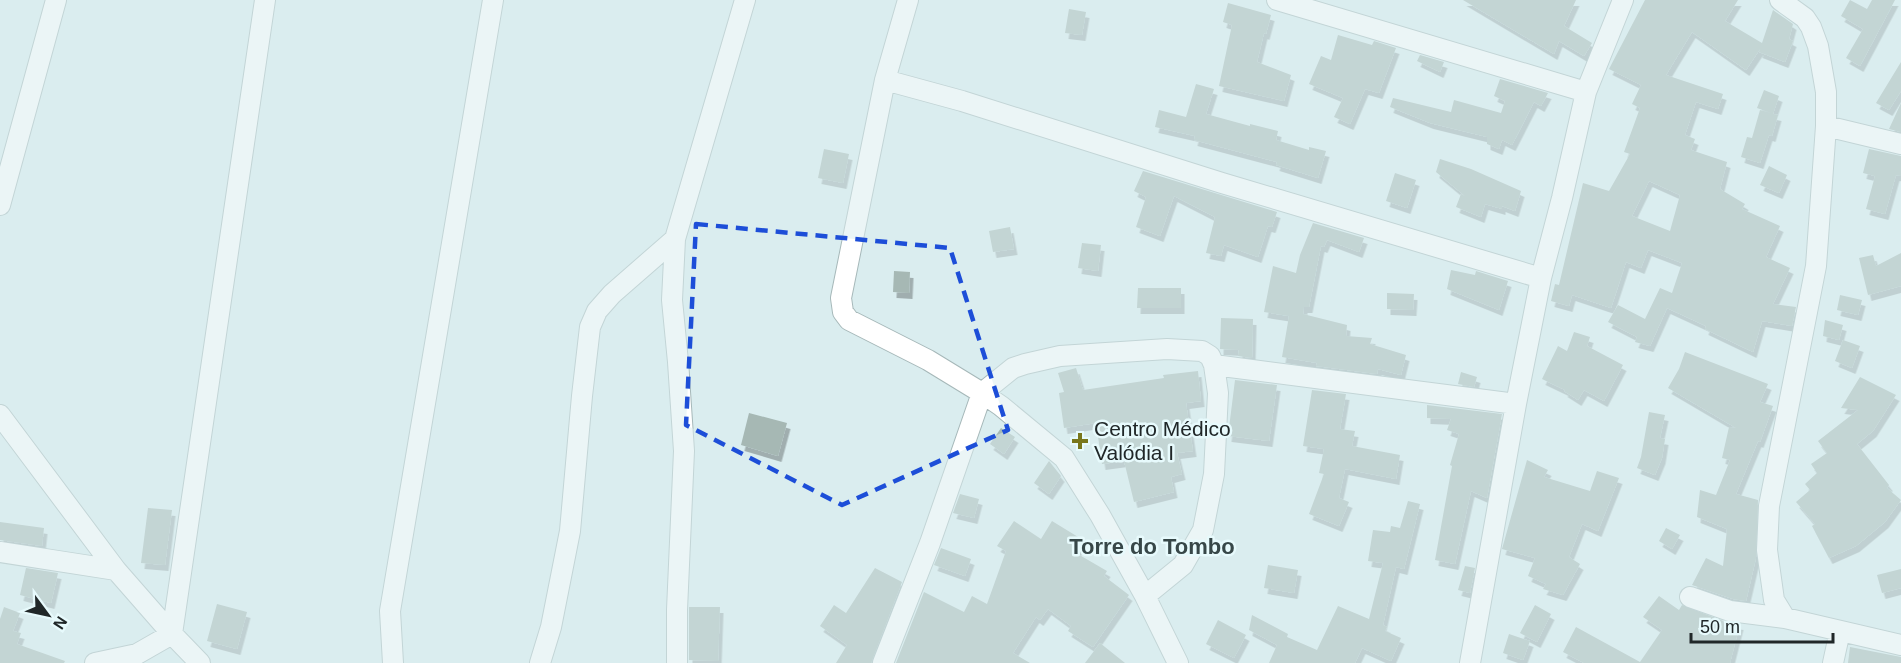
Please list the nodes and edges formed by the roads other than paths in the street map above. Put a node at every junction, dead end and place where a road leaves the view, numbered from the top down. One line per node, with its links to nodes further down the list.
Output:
1 (56, 0): 13 (street)
2 (266, 0): 26 (street)
3 (493, 0): 30 (street)
4 (745, 0): 14 (street)
5 (908, 0): 9 (street)
6 (1278, 0): 10 (street)
7 (1623, 0): 10 (street)
8 (1780, 0): 11 (street)
9 (885, 80): 15 (street); 17 (street)
10 (1586, 92): 15 (street)
11 (1827, 126): 12 (street); 24 (street)
12 (1901, 144)
13 (0, 205)
14 (675, 239): 31 (street); 32 (street)
15 (1541, 278): 18 (street)
16 (1214, 366): 17 (street); 18 (street); 22 (street)
17 (982, 393): 22 (street); 33 (street)
18 (1516, 404): 35 (street)
19 (0, 416): 21 (street)
20 (0, 552): 21 (street)
21 (116, 570): 26 (street)
22 (1145, 596): 34 (street)
23 (1690, 597): 24 (street)
24 (1785, 618): 25 (street)
25 (1840, 631): 27 (street); 36 (street)
26 (172, 634): 28 (street); 29 (street)
27 (1901, 645)
28 (95, 663)
29 (200, 663)
30 (393, 663)
31 (540, 663)
32 (677, 663)
33 (883, 663)
34 (1178, 663)
35 (1470, 663)
36 (1833, 663)

